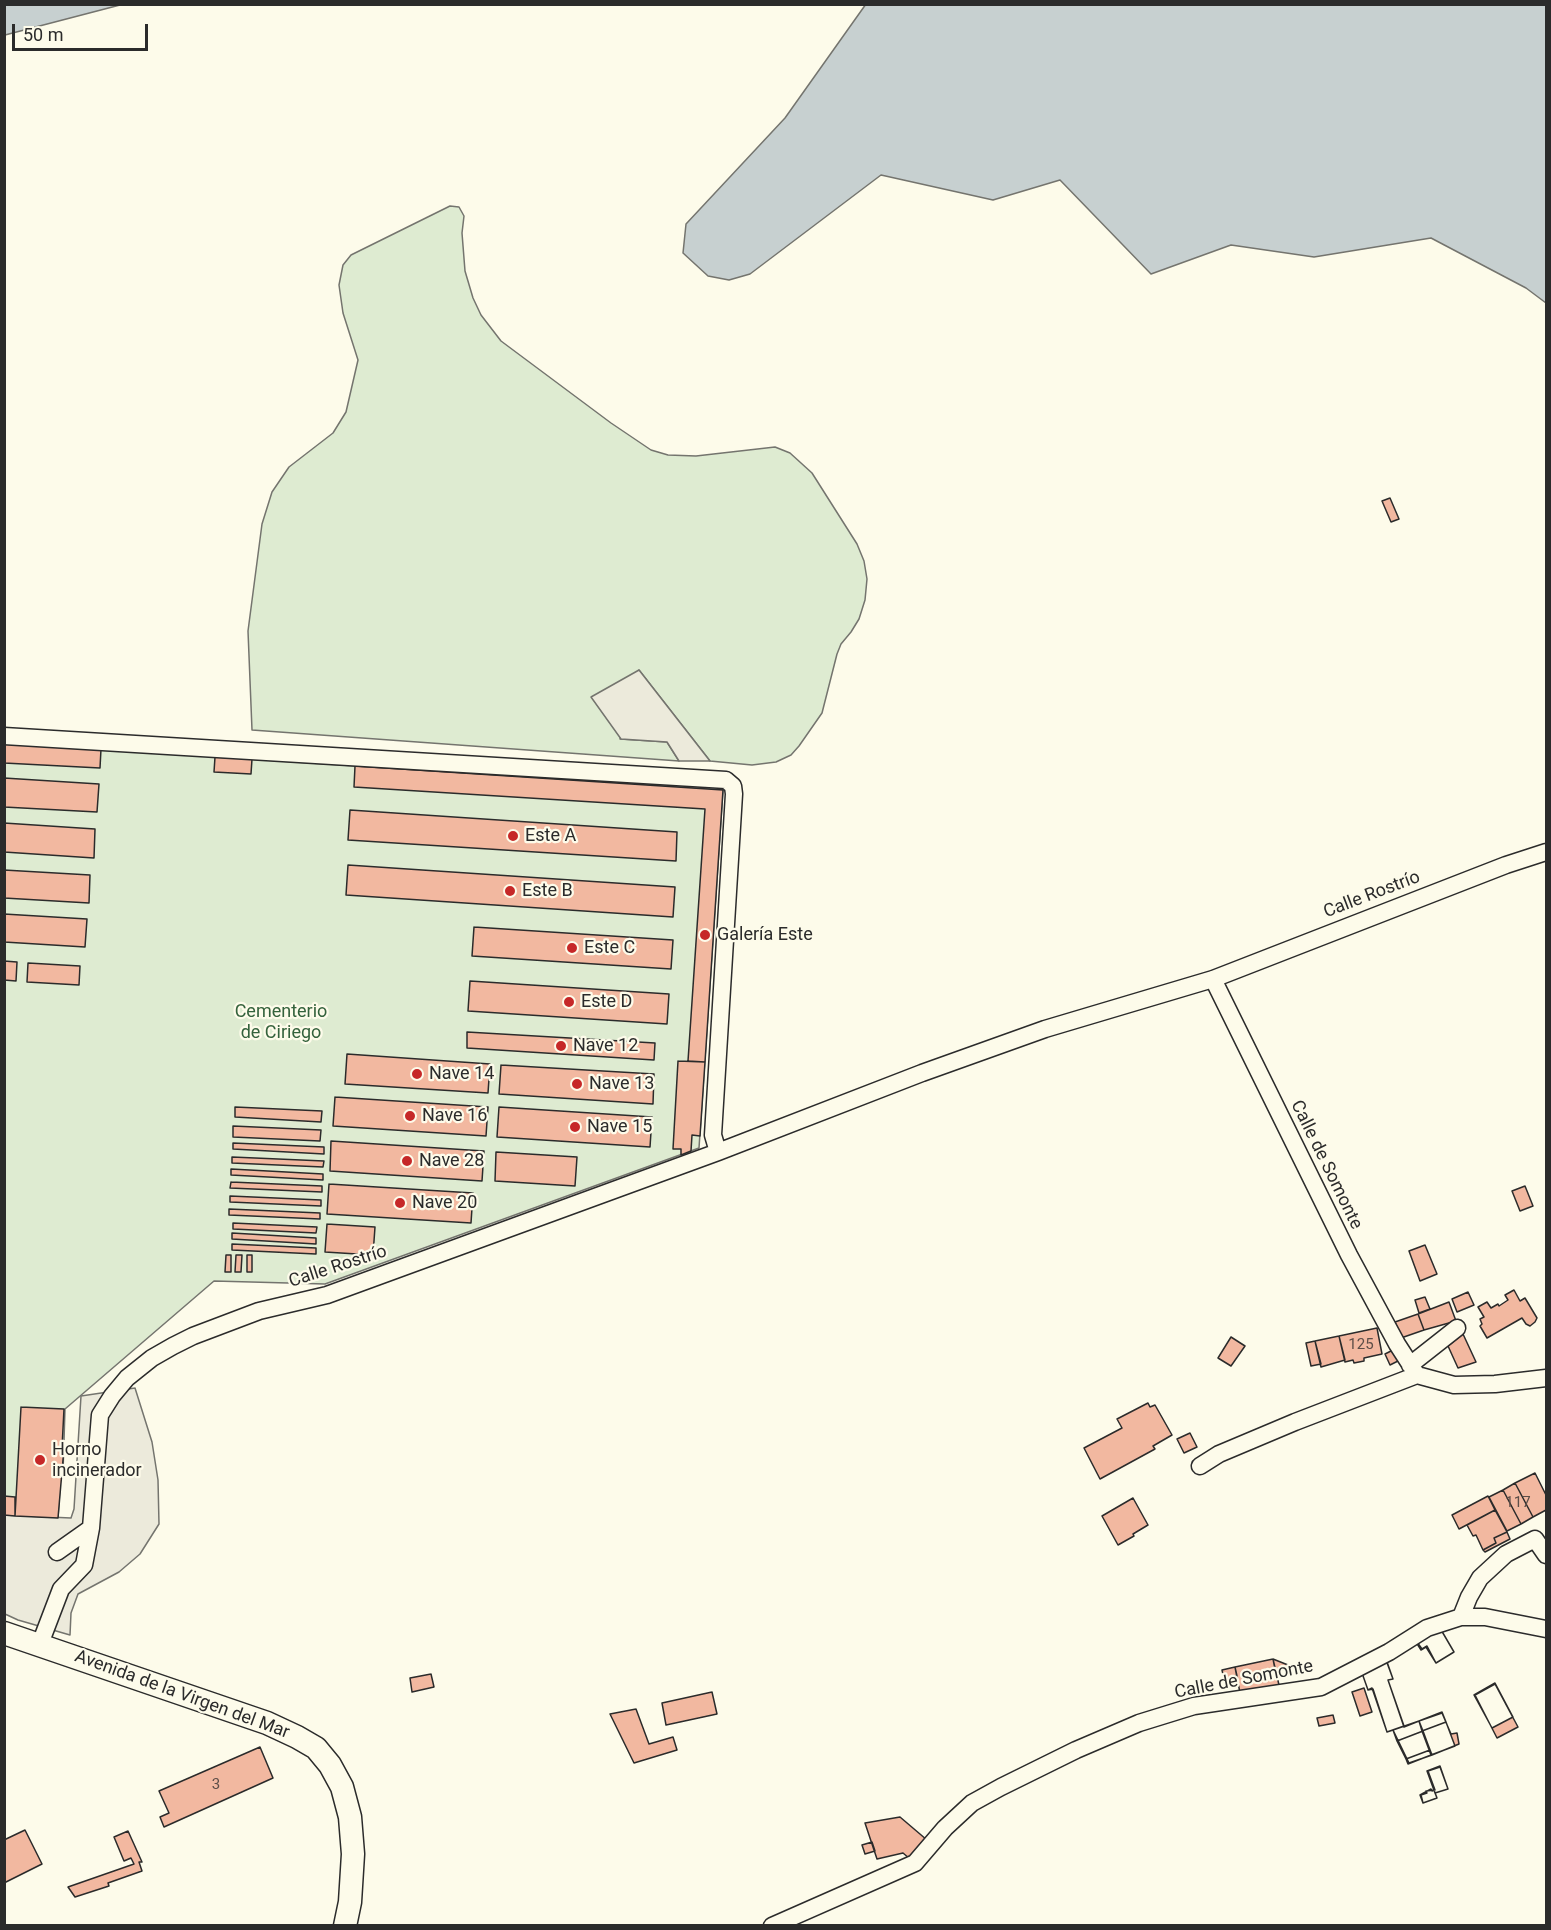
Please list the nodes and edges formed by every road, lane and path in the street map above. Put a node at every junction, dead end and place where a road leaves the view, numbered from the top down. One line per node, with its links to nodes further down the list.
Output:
1 (4, 736): 4 (street)
2 (1546, 852): 3 (street, Calle Rostrío)
3 (1213, 979): 4 (street, Calle Rostrío); 6 (street, Calle de Somonte)
4 (718, 1152): 9 (street, Calle Rostrío)
5 (1457, 1328): 6 (street)
6 (1413, 1370): 7 (street); 8 (street)
7 (1546, 1378)
8 (1200, 1466)
9 (91, 1528): 10 (street); 15 (street, Calle Rostrío)
10 (57, 1552)
11 (1546, 1555): 12 (street)
12 (1461, 1617): 13 (street, Calle de Somonte); 17 (street, Calle de Somonte)
13 (1546, 1629)
14 (4, 1633): 15 (main road, Avenida de la Virgen del Mar)
15 (40, 1644): 16 (main road, Avenida de la Virgen del Mar)
16 (345, 1926)
17 (772, 1926)

